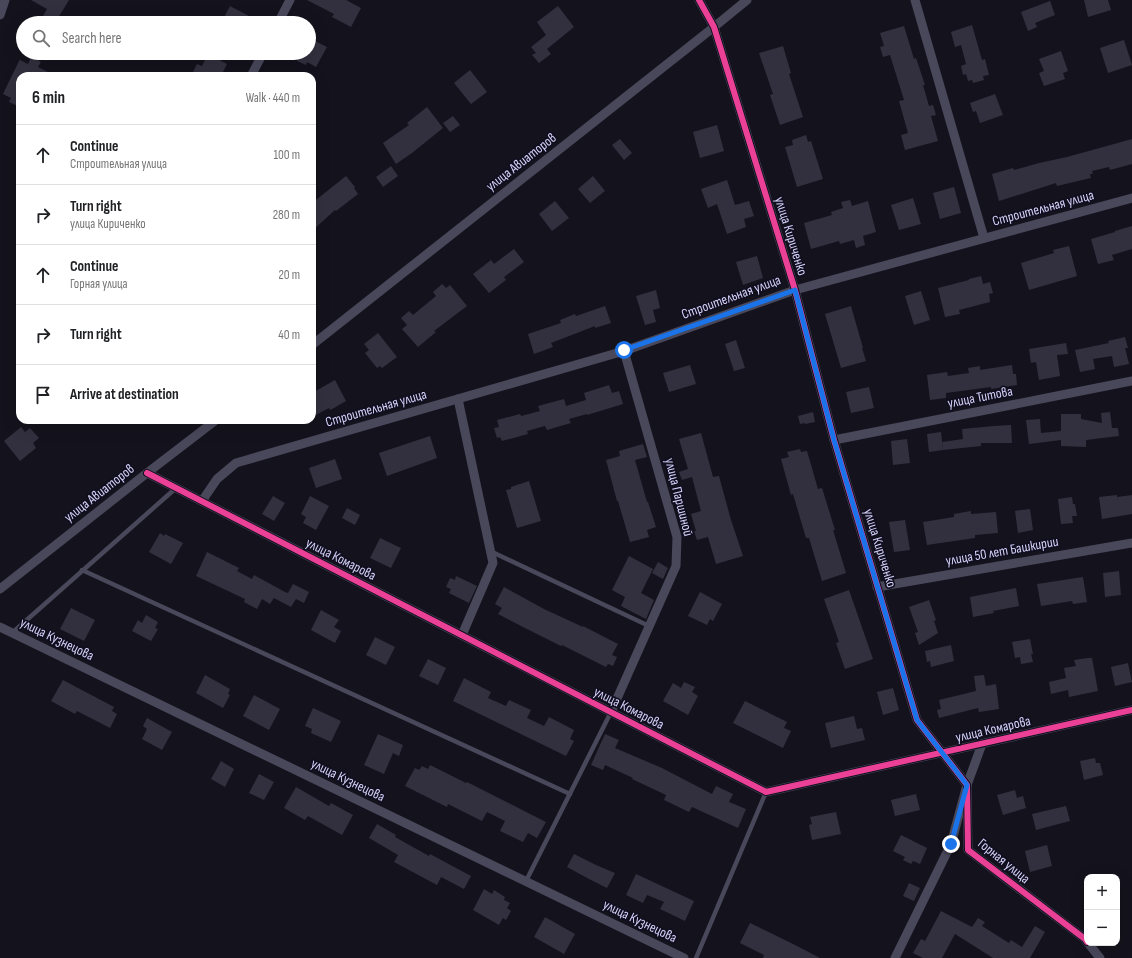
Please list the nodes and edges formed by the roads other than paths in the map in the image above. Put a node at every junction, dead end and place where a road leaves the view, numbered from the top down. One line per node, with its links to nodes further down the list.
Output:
1 (5, 0): 6 (street)
2 (290, 0): 7 (street)
3 (699, 0): 8 (street, улица Кириченко)
4 (747, 0): 8 (street, улица Авиаторов)
5 (915, 0): 12 (street)
6 (0, 15)
7 (282, 16)
8 (714, 27): 13 (street, улица Кириченко); 14 (street, улица Авиаторов)
9 (259, 60): 10 (street)
10 (253, 72)
11 (1132, 198): 12 (street, Строительная улица)
12 (984, 238): 13 (street, Строительная улица)
13 (795, 290): 15 (street, Строительная улица); 19 (street, улица Кириченко)
14 (316, 343)
15 (624, 350): 17 (street, Строительная улица); 28 (street, улица Паршиной)
16 (1132, 381): 19 (street, улица Титова)
17 (458, 399): 22 (street, Строительная улица); 24 (street)
18 (211, 424): 20 (street, улица Авиаторов)
19 (834, 440): 26 (street, улица Кириченко)
20 (147, 473): 21 (street, улица Комарова); 27 (street, улица Авиаторов)
21 (176, 488): 22 (street, улица Комарова); 25 (lane)
22 (202, 501): 31 (street, улица Комарова)
23 (1132, 543): 26 (street, улица 50 лет Башкирии)
24 (490, 551): 28 (lane); 31 (street)
25 (82, 570): 30 (lane); 38 (lane)
26 (877, 587): 35 (street, улица Кириченко)
27 (0, 589)
28 (649, 626): 33 (street, улица Паршиной)
29 (0, 627): 30 (street, улица Кузнецова)
30 (12, 633): 39 (street, улица Кузнецова)
31 (462, 635): 33 (street, улица Комарова)
32 (1132, 710): 34 (street, улица Комарова)
33 (611, 712): 37 (street, улица Комарова); 38 (lane)
34 (982, 744): 35 (street, улица Комарова); 36 (street)
35 (943, 753): 36 (street); 37 (street, улица Комарова)
36 (967, 785): 40 (street, Горная улица); 44 (street)
37 (766, 792): 43 (lane)
38 (570, 794): 39 (lane)
39 (526, 881): 42 (street, улица Кузнецова)
40 (1084, 941)
41 (1090, 946): 45 (street, Горная улица)
42 (684, 958)
43 (696, 958)
44 (894, 958)
45 (1100, 958)

